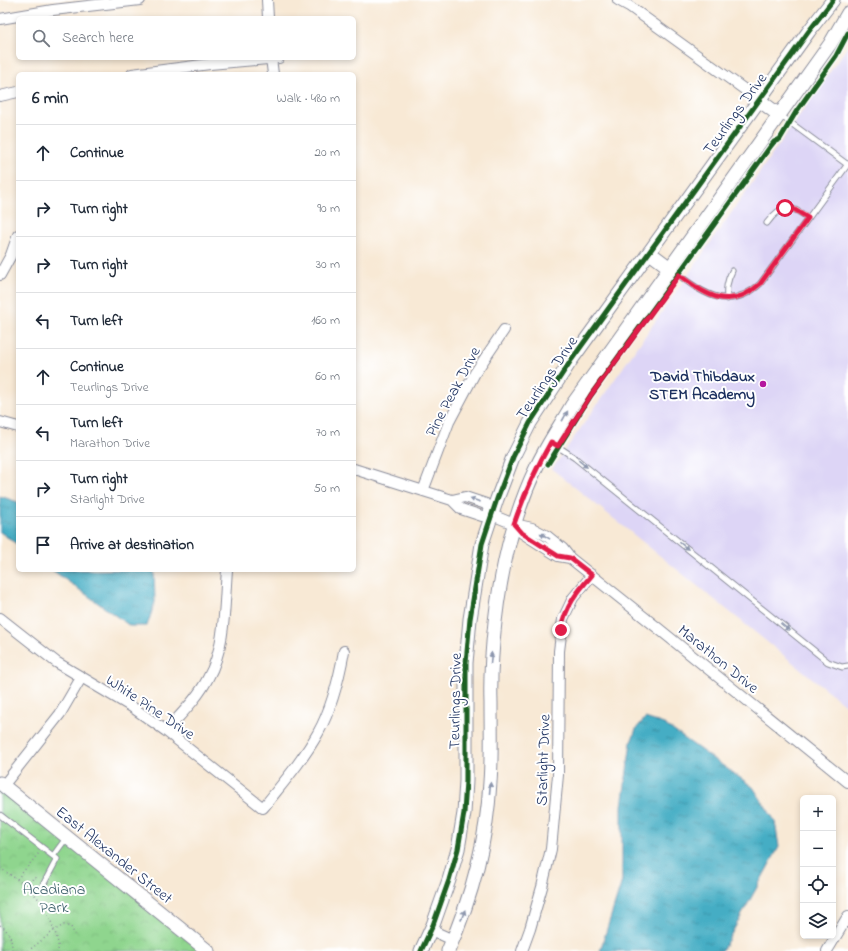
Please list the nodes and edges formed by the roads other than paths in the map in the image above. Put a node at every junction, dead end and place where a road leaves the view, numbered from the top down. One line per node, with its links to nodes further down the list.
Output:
1 (140, 0): 7 (street)
2 (267, 0): 8 (street)
3 (618, 0): 16 (street)
4 (833, 0): 16 (street, Teurlings Drive)
5 (848, 13): 17 (street)
6 (16, 16): 9 (street)
7 (18, 16)
8 (268, 16)
9 (0, 19)
10 (253, 60): 12 (street)
11 (274, 60): 13 (street)
12 (148, 72)
13 (273, 72)
14 (16, 92): 15 (street)
15 (0, 96)
16 (759, 100): 17 (street); 22 (street, Teurlings Drive)
17 (779, 115): 18 (lane); 23 (street)
18 (848, 165): 19 (lane)
19 (808, 218): 20 (lane); 26 (lane)
20 (767, 223)
21 (16, 241): 25 (street)
22 (650, 254): 23 (street); 33 (street, Teurlings Drive)
23 (670, 268): 26 (lane); 30 (street, one-way to 23)
24 (732, 271): 26 (lane)
25 (0, 275)
26 (727, 299)
27 (504, 330): 32 (street, Pine Peak Drive)
28 (0, 422): 29 (street)
29 (16, 427)
30 (551, 442): 34 (street); 39 (lane, one-way to 39)
31 (356, 470): 32 (street, Marathon Drive)
32 (423, 491): 33 (street, Marathon Drive)
33 (492, 515): 34 (street, Marathon Drive); 49 (street, Teurlings Drive)
34 (514, 524): 36 (street, Marathon Drive); 50 (street, one-way to 34)
35 (227, 572): 41 (street)
36 (592, 575): 42 (street, Marathon Drive); 53 (street, Starlight Drive)
37 (0, 618): 40 (street, White Pine Drive)
38 (344, 651): 41 (street, White Pine Drive)
39 (848, 666)
40 (82, 678): 41 (street, White Pine Drive); 43 (street)
41 (166, 731)
42 (848, 782)
43 (2, 784): 45 (street, East Alexander Street)
44 (0, 815): 46 (lane)
45 (68, 837): 46 (lane); 51 (street, East Alexander Street)
46 (53, 856): 47 (lane)
47 (43, 885)
48 (848, 916): 54 (street)
49 (431, 930): 50 (street); 52 (street, Teurlings Drive)
50 (451, 945)
51 (208, 951)
52 (421, 951)
53 (522, 951)
54 (827, 951)

